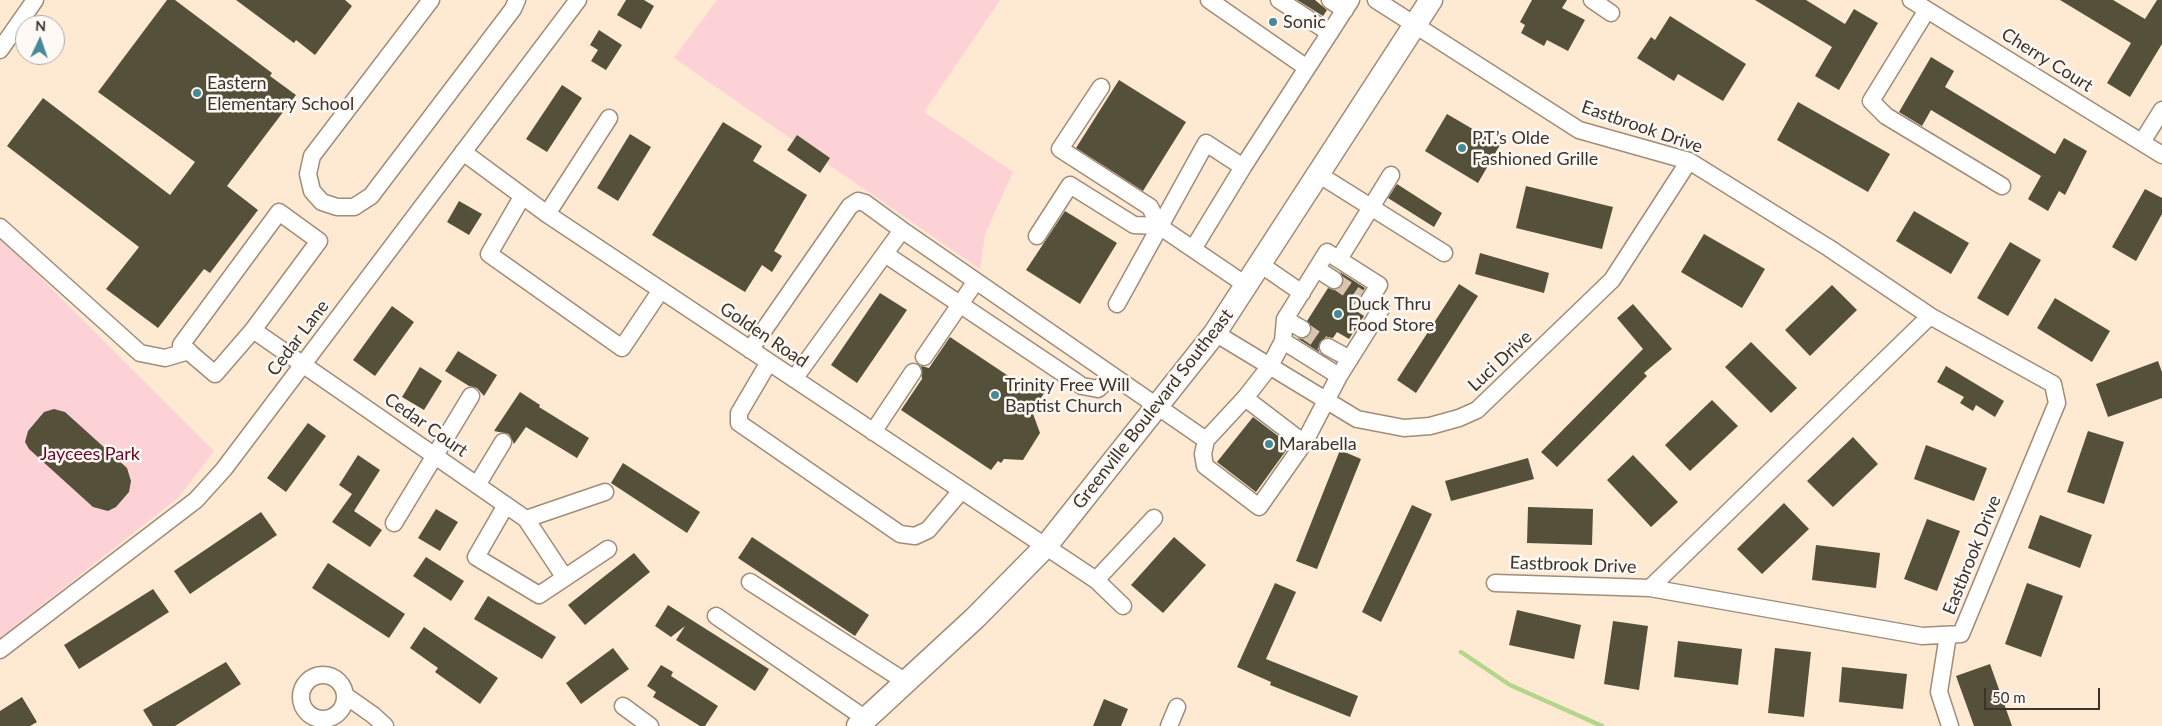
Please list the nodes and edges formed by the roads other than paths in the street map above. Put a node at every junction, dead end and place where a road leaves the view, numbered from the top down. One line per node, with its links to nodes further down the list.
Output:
1 (35, 0): 17 (street)
2 (431, 0): 3 (street)
3 (517, 0)
4 (578, 0): 23 (street, Cedar Lane)
5 (1209, 0): 18 (street)
6 (1279, 0): 16 (street)
7 (1330, 0): 12 (street)
8 (1376, 0): 15 (street, Eastbrook Drive)
9 (1431, 0): 15 (highway, Greenville Boulevard Southeast)
10 (1592, 0): 14 (street)
11 (1912, 0): 13 (street, Cherry Court)
12 (1348, 5): 16 (street)
13 (1927, 10): 22 (street, Cherry Court); 29 (street)
14 (1611, 13)
15 (1414, 26): 25 (street, Eastbrook Drive); 27 (highway, Greenville Boulevard Southeast)
16 (1330, 33): 18 (street)
17 (0, 50)
18 (1307, 68): 26 (street)
19 (1101, 88): 33 (street)
20 (2162, 110): 22 (street)
21 (609, 118): 32 (street)
22 (2142, 142): 24 (street, Cherry Court)
23 (463, 152): 30 (street, Golden Road); 62 (street, Cedar Lane)
24 (2162, 155)
25 (1689, 161): 50 (street, Eastbrook Drive); 70 (street, Luci Drive)
26 (1243, 167): 33 (street); 37 (street)
27 (1318, 174): 31 (street); 41 (highway, Greenville Boulevard Southeast)
28 (1391, 175): 31 (street)
29 (2002, 186)
30 (522, 197): 32 (street, Golden Road); 46 (street)
31 (1371, 208): 38 (street); 40 (street)
32 (547, 214): 46 (street, Golden Road)
33 (1159, 226): 36 (street); 37 (street); 49 (street)
34 (0, 227): 58 (street)
35 (902, 230): 39 (street); 44 (street); 57 (street)
36 (1037, 236)
37 (1193, 249): 45 (street)
38 (1444, 253)
39 (885, 254): 48 (street); 67 (street)
40 (1339, 260): 42 (street); 60 (street)
41 (1260, 264): 45 (highway, Greenville Boulevard Southeast); 47 (street)
42 (1317, 269): 43 (street); 47 (street)
43 (1334, 280)
44 (976, 281): 48 (street); 65 (street)
45 (1246, 285): 54 (highway, Greenville Boulevard Southeast)
46 (661, 290): 57 (street, Golden Road)
47 (1302, 293): 51 (street)
48 (961, 304): 59 (street); 65 (street)
49 (1117, 304)
50 (1930, 316): 90 (street, Eastbrook Drive); 93 (street, Eastbrook Drive)
51 (1286, 319): 52 (street); 55 (street)
52 (1302, 329)
53 (253, 330): 58 (street); 58 (street); 62 (street, Cedar Court)
54 (1215, 333): 63 (street, Luci Drive); 71 (highway, Greenville Boulevard Southeast)
55 (1283, 341): 63 (street); 66 (street)
56 (1328, 346): 60 (street)
57 (750, 350): 61 (street, Golden Road)
58 (189, 351)
59 (924, 357)
60 (1350, 359): 66 (street)
61 (769, 362): 67 (street, Golden Road); 78 (street)
62 (304, 364): 76 (street, Cedar Court); 94 (street, Cedar Lane)
63 (1270, 366): 69 (street); 70 (street, Luci Drive)
64 (913, 372): 72 (street)
65 (1112, 376): 71 (street)
66 (1339, 376): 70 (street)
67 (794, 379): 72 (street, Golden Road)
68 (470, 396): 76 (street)
69 (1245, 398): 73 (street); 75 (street)
70 (1328, 400): 75 (street)
71 (1157, 405): 73 (street); 84 (highway, Greenville Boulevard Southeast)
72 (873, 432): 78 (street, Golden Road)
73 (1206, 440): 75 (street)
74 (503, 442): 77 (street)
75 (1304, 442)
76 (435, 455): 77 (street, Cedar Court); 83 (street)
77 (477, 485): 80 (street, Cedar Court)
78 (961, 491): 84 (street, Golden Road)
79 (606, 492): 82 (street)
80 (506, 505): 82 (street, Cedar Court); 86 (street)
81 (1154, 518): 87 (street)
82 (526, 519): 86 (street)
83 (394, 523)
84 (1046, 546): 87 (street, Golden Road); 95 (highway, Greenville Boulevard Southeast)
85 (608, 549): 86 (street)
86 (565, 578)
87 (1096, 580): 91 (street, Golden Road)
88 (750, 582): 95 (street)
89 (1495, 583): 90 (street, Eastbrook Drive)
90 (1650, 588): 93 (street, Eastbrook Drive)
91 (1123, 606)
92 (716, 616): 99 (street)
93 (1948, 635): 103 (street)
94 (0, 650)
95 (906, 682): 99 (highway, Greenville Boulevard Southeast)
96 (346, 696): 100 (street)
97 (623, 706): 101 (street)
98 (1177, 707): 102 (street)
99 (862, 722)
100 (385, 726)
101 (650, 726)
102 (1169, 726)
103 (1950, 726)

